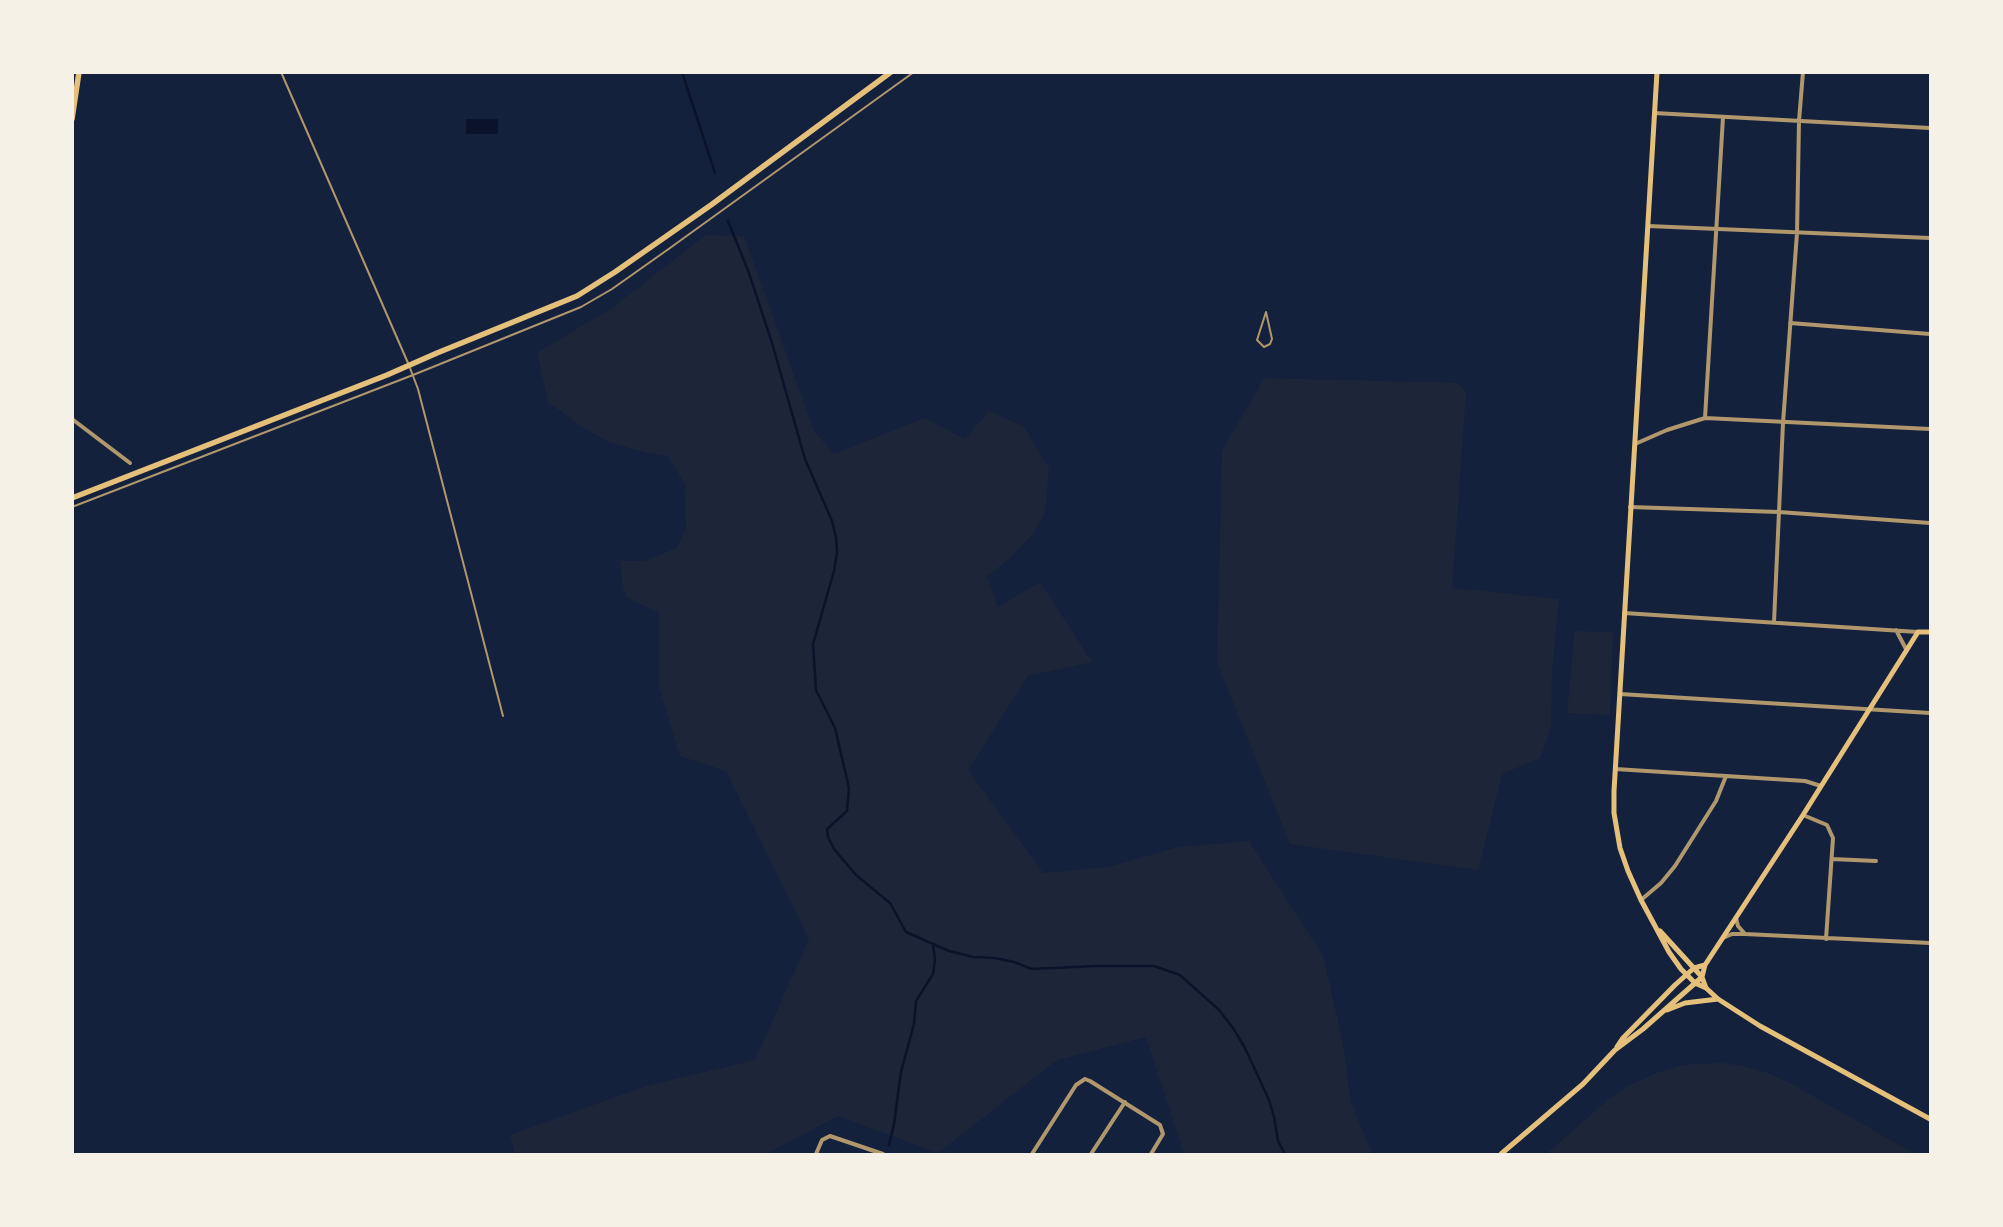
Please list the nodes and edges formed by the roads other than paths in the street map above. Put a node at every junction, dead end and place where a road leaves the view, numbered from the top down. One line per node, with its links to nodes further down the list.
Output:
1 (79, 72): 9 (main road)
2 (281, 72): 19 (lane)
3 (891, 72): 19 (main road)
4 (914, 72): 20 (lane)
5 (1656, 72): 7 (main road)
6 (1803, 72): 10 (street)
7 (1654, 113): 8 (street); 12 (main road)
8 (1723, 117): 10 (street); 13 (street)
9 (72, 119)
10 (1799, 121): 11 (street); 14 (street)
11 (1930, 128)
12 (1648, 226): 13 (street); 25 (main road)
13 (1717, 229): 14 (street); 21 (street)
14 (1797, 233): 15 (street); 17 (street)
15 (1930, 238)
16 (1266, 312): 16 (lane)
17 (1790, 323): 18 (street); 23 (street)
18 (1930, 334)
19 (409, 366): 20 (lane); 27 (main road)
20 (413, 375): 28 (lane); 41 (lane)
21 (1705, 418): 23 (street); 25 (street)
22 (72, 419): 26 (street)
23 (1784, 423): 24 (street); 30 (street)
24 (1930, 429)
25 (1635, 444): 29 (main road)
26 (130, 463)
27 (72, 498)
28 (72, 507)
29 (1630, 508): 30 (street); 32 (main road)
30 (1779, 512): 31 (street); 33 (street)
31 (1930, 523)
32 (1624, 613): 33 (street); 38 (main road)
33 (1774, 622): 34 (street)
34 (1896, 630): 35 (street); 37 (street)
35 (1918, 632): 36 (main road); 37 (main road)
36 (1930, 632)
37 (1906, 649): 39 (main road)
38 (1620, 694): 39 (street); 42 (main road)
39 (1870, 709): 40 (street); 44 (main road)
40 (1930, 713)
41 (503, 716)
42 (1615, 769): 43 (street); 48 (main road)
43 (1726, 776): 44 (street); 48 (street)
44 (1821, 786): 45 (main road)
45 (1803, 815): 46 (street); 49 (main road)
46 (1832, 859): 47 (street); 53 (street)
47 (1876, 862)
48 (1641, 900): 50 (main road)
49 (1736, 918): 51 (street); 52 (main road)
50 (1654, 925): 56 (main road); 57 (main road)
51 (1745, 934): 52 (street); 53 (street)
52 (1723, 938): 55 (main road)
53 (1826, 939): 54 (street)
54 (1930, 943)
55 (1705, 965): 56 (main road); 58 (main road)
56 (1694, 968): 57 (main road); 58 (main road)
57 (1687, 975): 59 (main road); 63 (main road)
58 (1702, 976): 59 (main road); 60 (main road)
59 (1695, 983): 60 (main road); 62 (main road)
60 (1706, 988): 61 (main road)
61 (1718, 999): 62 (main road); 65 (main road)
62 (1662, 1012): 63 (main road)
63 (1615, 1050): 72 (main road)
64 (1124, 1102): 69 (street); 70 (street); 71 (street)
65 (1930, 1119)
66 (871, 1152): 67 (street); 68 (street)
67 (816, 1154)
68 (883, 1154)
69 (1032, 1154)
70 (1091, 1154)
71 (1151, 1154)
72 (1501, 1154)

